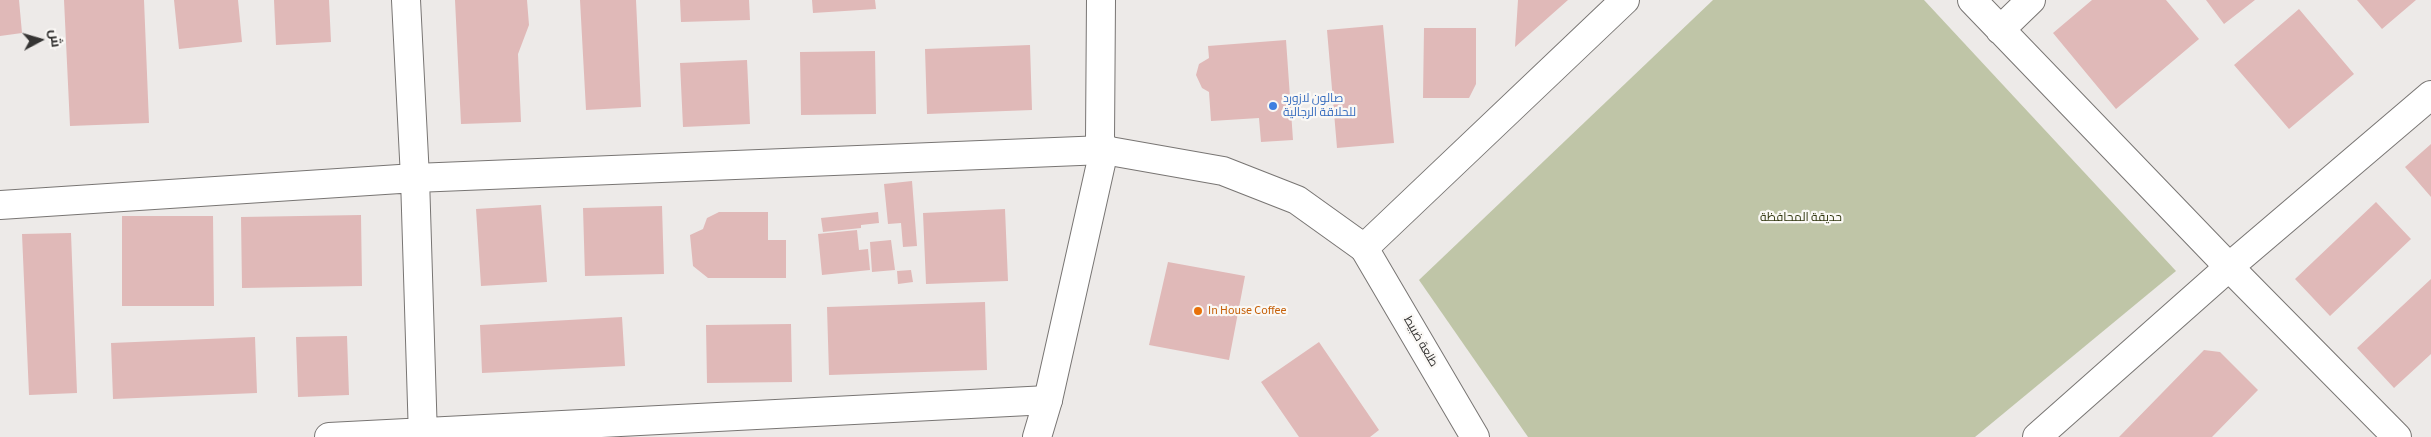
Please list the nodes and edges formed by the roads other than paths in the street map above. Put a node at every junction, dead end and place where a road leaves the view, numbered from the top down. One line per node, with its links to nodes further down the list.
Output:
1 (406, 0): 9 (street)
2 (1102, 0): 8 (street)
3 (1625, 0): 11 (street)
4 (1972, 0): 6 (street)
5 (2031, 0): 6 (street)
6 (2000, 30): 12 (street)
7 (2431, 95): 12 (street)
8 (1104, 150): 9 (street); 11 (street); 13 (street)
9 (415, 178): 10 (street); 14 (street)
10 (0, 206)
11 (1364, 248): 17 (street, طلعة ضبيط)
12 (2229, 267): 18 (street); 19 (street)
13 (1048, 400): 14 (street); 16 (street)
14 (422, 435): 15 (street)
15 (329, 437)
16 (1037, 437)
17 (1475, 437)
18 (2037, 437)
19 (2397, 437)

